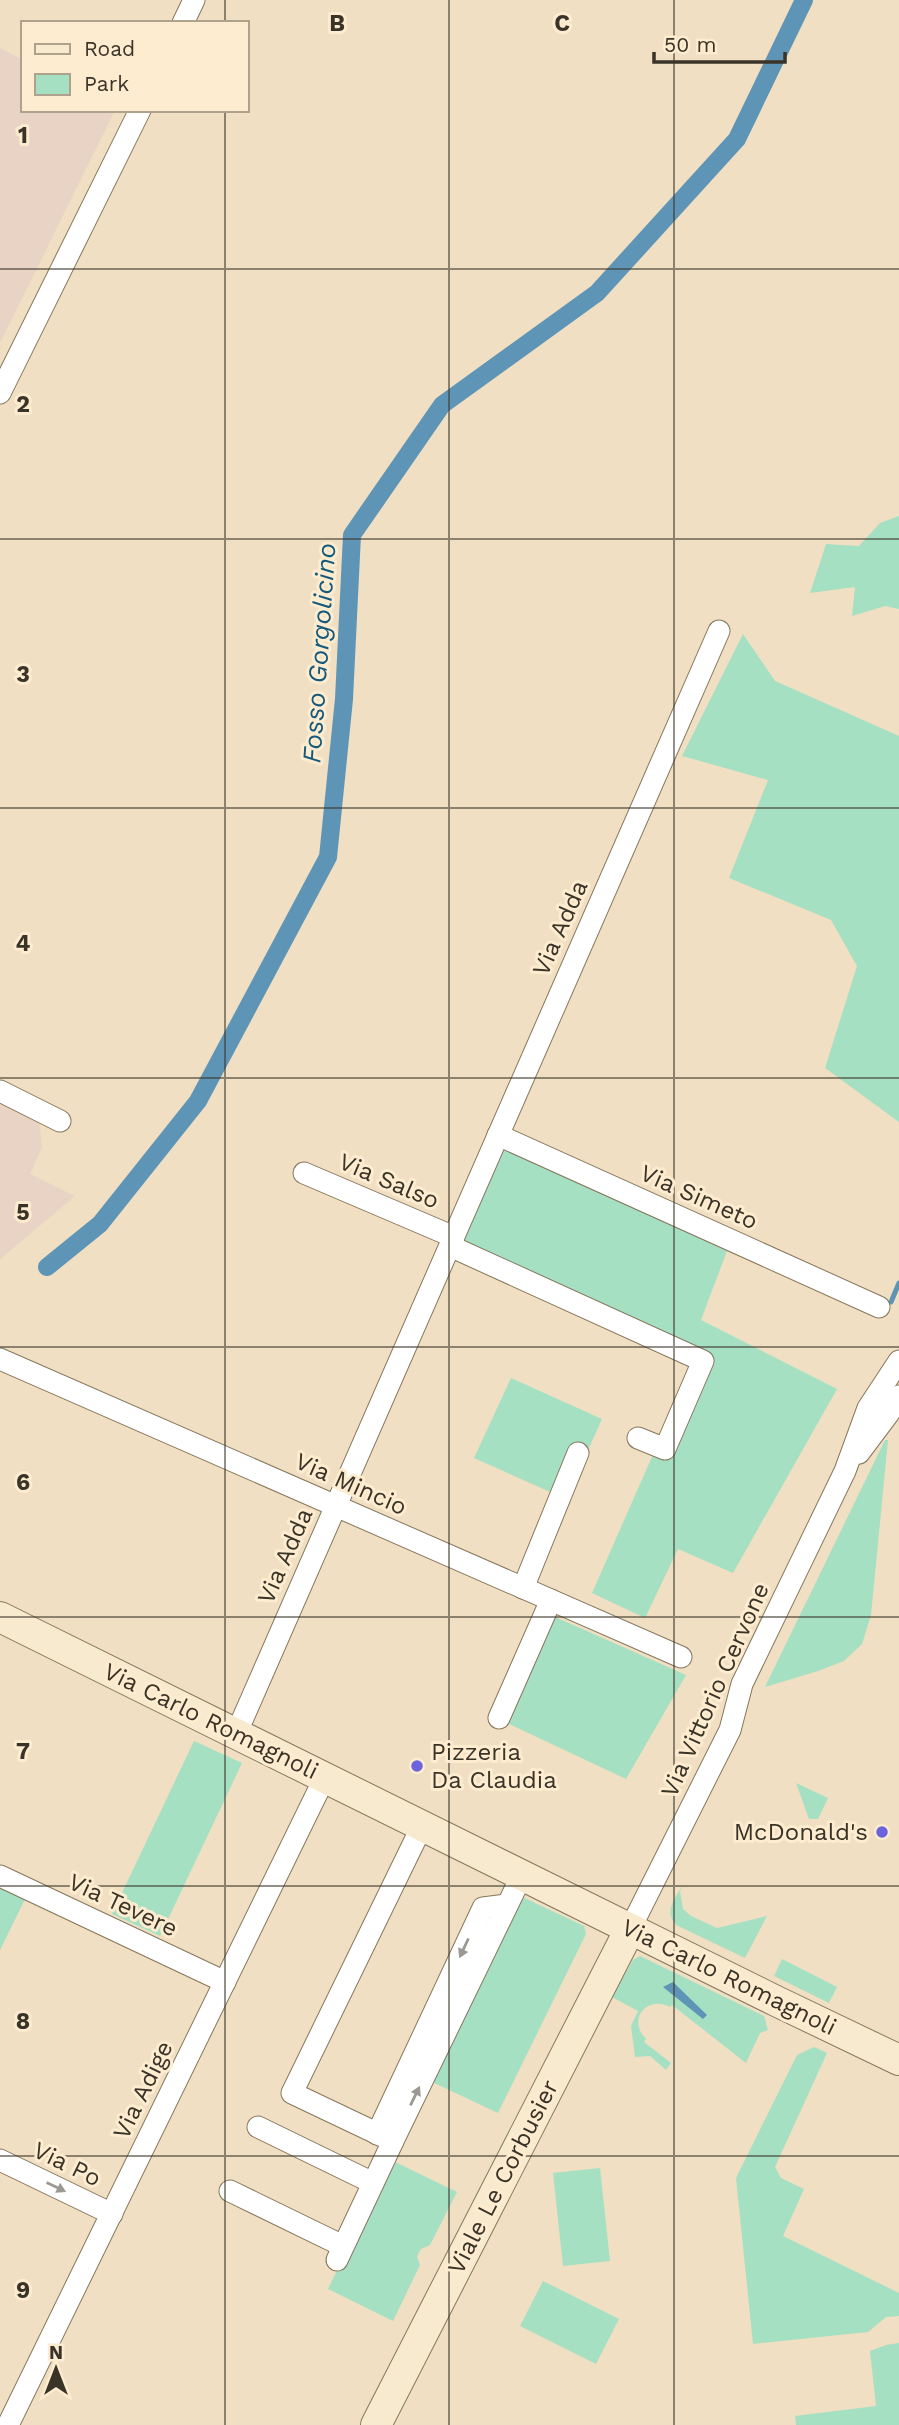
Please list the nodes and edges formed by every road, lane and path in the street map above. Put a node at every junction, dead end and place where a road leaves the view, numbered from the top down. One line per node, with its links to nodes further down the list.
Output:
1 (194, 0): 2 (street)
2 (184, 21)
3 (139, 112): 4 (street)
4 (0, 393)
5 (719, 631): 8 (street, Via Adda)
6 (0, 1091): 7 (street)
7 (60, 1121)
8 (498, 1135): 10 (street, Via Adda); 11 (street, Via Simeto)
9 (304, 1173): 10 (street, Via Salso)
10 (452, 1241): 15 (street); 18 (street, Via Adda)
11 (879, 1307)
12 (0, 1359): 18 (street, Via Mincio)
13 (899, 1361): 17 (street, Via Vittorio Cervone)
14 (899, 1396): 17 (street, Via Vittorio Cervone)
15 (638, 1438)
16 (578, 1453): 19 (street)
17 (845, 1471): 29 (street, Via Vittorio Cervone)
18 (336, 1506): 19 (street, Via Mincio); 24 (street, Via Adda)
19 (523, 1588): 20 (street, Via Mincio)
20 (551, 1600): 22 (street, Via Mincio); 23 (street)
21 (0, 1617): 24 (main road, Via Carlo Romagnoli)
22 (681, 1657)
23 (499, 1718)
24 (236, 1734): 25 (main road, Via Carlo Romagnoli)
25 (325, 1777): 26 (main road, Via Carlo Romagnoli); 30 (street, Via Adige)
26 (422, 1826): 27 (main road, Via Carlo Romagnoli); 33 (street)
27 (522, 1875): 29 (main road, Via Carlo Romagnoli); 33 (street)
28 (0, 1876): 30 (street, Via Tevere)
29 (630, 1929): 31 (main road, Via Carlo Romagnoli); 40 (main road, Viale Le Corbusier)
30 (225, 1982): 37 (street, Via Adige)
31 (899, 2060)
32 (258, 2127): 35 (street)
33 (385, 2138): 35 (street)
34 (0, 2160): 37 (street, Via Po, one-way to 37)
35 (373, 2183): 36 (street)
36 (230, 2191)
37 (112, 2214): 38 (street, Via Adige)
38 (9, 2400): 39 (street, Via Adige)
39 (8, 2425)
40 (376, 2425)

